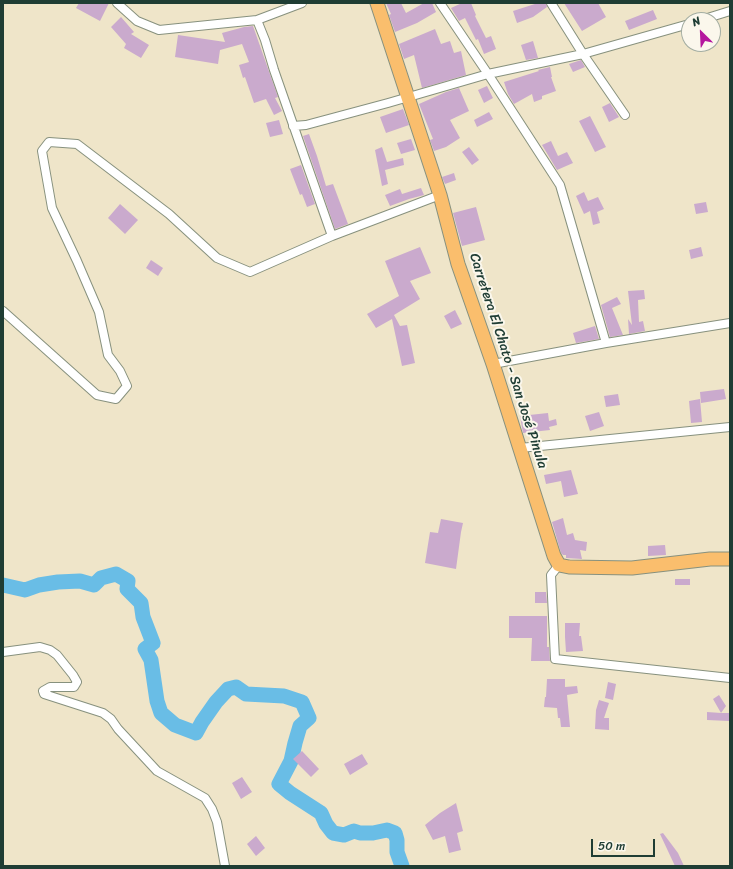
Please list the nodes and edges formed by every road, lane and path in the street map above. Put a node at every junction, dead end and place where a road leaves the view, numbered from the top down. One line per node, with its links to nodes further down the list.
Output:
1 (117, 3): 6 (street)
2 (302, 3): 6 (street)
3 (377, 3): 10 (main road, Carretera El Chato - San José Pinula)
4 (440, 3): 9 (street)
5 (551, 3): 8 (street)
6 (257, 20): 12 (street)
7 (681, 26): 8 (street)
8 (583, 54): 9 (street); 11 (street)
9 (488, 74): 10 (street); 17 (street)
10 (407, 98): 12 (street); 13 (main road, Carretera El Chato - San José Pinula)
11 (625, 115)
12 (293, 126): 14 (street)
13 (440, 195): 14 (street); 18 (main road, Carretera El Chato - San José Pinula)
14 (332, 236): 15 (street)
15 (3, 311)
16 (730, 323): 17 (street)
17 (606, 343): 18 (street)
18 (493, 364): 20 (main road, Carretera El Chato - San José Pinula)
19 (730, 427): 20 (street)
20 (520, 448): 22 (main road, Carretera El Chato - San José Pinula)
21 (730, 559): 22 (main road)
22 (559, 565): 24 (street)
23 (3, 652): 25 (street)
24 (730, 678)
25 (225, 866)

